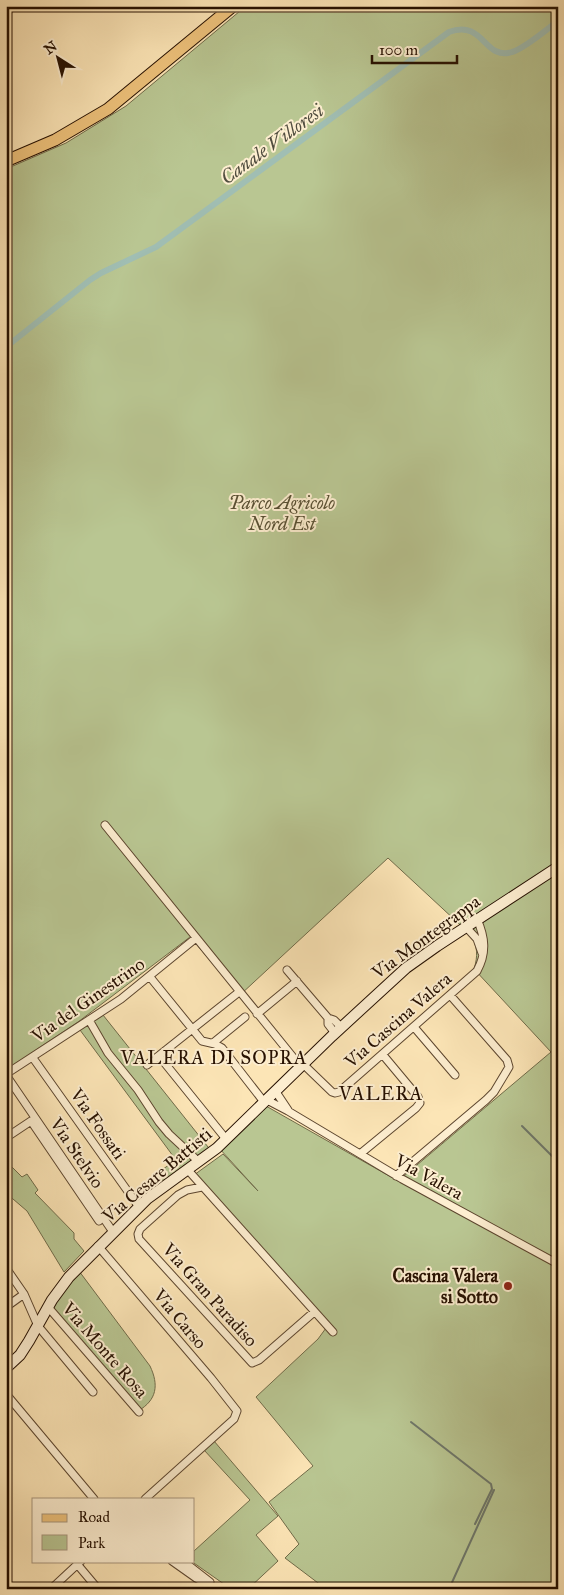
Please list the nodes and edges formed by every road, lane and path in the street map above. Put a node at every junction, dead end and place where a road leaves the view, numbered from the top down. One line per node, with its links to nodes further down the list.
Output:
1 (13, 6): 3 (street)
2 (233, 6): 4 (main road)
3 (6, 13)
4 (6, 161)
5 (105, 825): 9 (street)
6 (558, 867): 7 (street, Via Montegrappa)
7 (477, 919): 8 (street, Via Montegrappa); 10 (street)
8 (466, 926): 10 (street); 21 (street, Via Montegrappa)
9 (196, 938): 12 (street, Via del Ginestrino); 14 (street)
10 (483, 956): 15 (street, Via Cascina Valera)
11 (287, 970): 13 (street)
12 (150, 978): 18 (street, Via del Ginestrino); 20 (street)
13 (297, 981): 16 (street); 21 (street)
14 (239, 992): 16 (street); 20 (street)
15 (450, 995): 19 (street, Via Cascina Valera); 39 (street)
16 (257, 1014): 27 (street)
17 (245, 1017): 22 (street)
18 (89, 1020): 25 (street, Via del Ginestrino); 37 (street)
19 (414, 1027): 23 (street, Via Cascina Valera); 29 (street)
20 (192, 1030): 22 (street); 24 (street)
21 (338, 1030): 27 (street, Via Montegrappa)
22 (213, 1043): 31 (street)
23 (383, 1055): 27 (street, Via Cascina Valera); 36 (street)
24 (160, 1056): 26 (street); 35 (street)
25 (33, 1058): 28 (street, Via del Ginestrino); 41 (street, Via Fossati)
26 (148, 1065)
27 (302, 1066): 30 (street, Via Cesare Battisti)
28 (6, 1074): 33 (street, Via Stelvio)
29 (455, 1075)
30 (276, 1092): 31 (street, Via Cesare Battisti); 32 (street, Via Valera)
31 (265, 1101): 32 (street, Via Valera); 35 (street, Via Cesare Battisti)
32 (288, 1111): 36 (street, Via Valera)
33 (32, 1118): 34 (street, Via Stelvio); 42 (street, Via Stelvio)
34 (6, 1136)
35 (226, 1139): 37 (street, Via Cesare Battisti)
36 (360, 1154): 39 (street, Via Valera)
37 (199, 1162): 38 (street, Via Cesare Battisti)
38 (187, 1170): 40 (street); 41 (street, Via Cesare Battisti)
39 (396, 1176): 44 (street, Via Valera)
40 (202, 1187): 49 (street); 49 (street, Via Gran Paradiso)
41 (139, 1207): 42 (street, Via Cesare Battisti)
42 (111, 1234): 43 (street, Via Cesare Battisti)
43 (98, 1246): 48 (street, Via Cesare Battisti); 59 (street, Via Carso)
44 (558, 1264)
45 (6, 1268): 46 (street)
46 (24, 1294): 47 (street); 50 (street)
47 (6, 1307)
48 (48, 1307): 50 (street, Via Cesare Battisti); 57 (street, Via Monte Rosa)
49 (314, 1312): 51 (street)
50 (38, 1326): 52 (street, Via Cesare Battisti); 55 (street)
51 (333, 1332)
52 (28, 1344): 53 (street, Via Cesare Battisti); 54 (street, Via Cesare Battisti)
53 (6, 1362)
54 (6, 1368)
55 (93, 1392)
56 (6, 1394): 58 (street)
57 (139, 1412)
58 (93, 1498)
59 (146, 1498)
60 (173, 1562): 64 (street)
61 (184, 1562): 64 (street)
62 (79, 1563): 63 (street); 65 (street)
63 (53, 1588)
64 (216, 1588)
65 (98, 1589)

